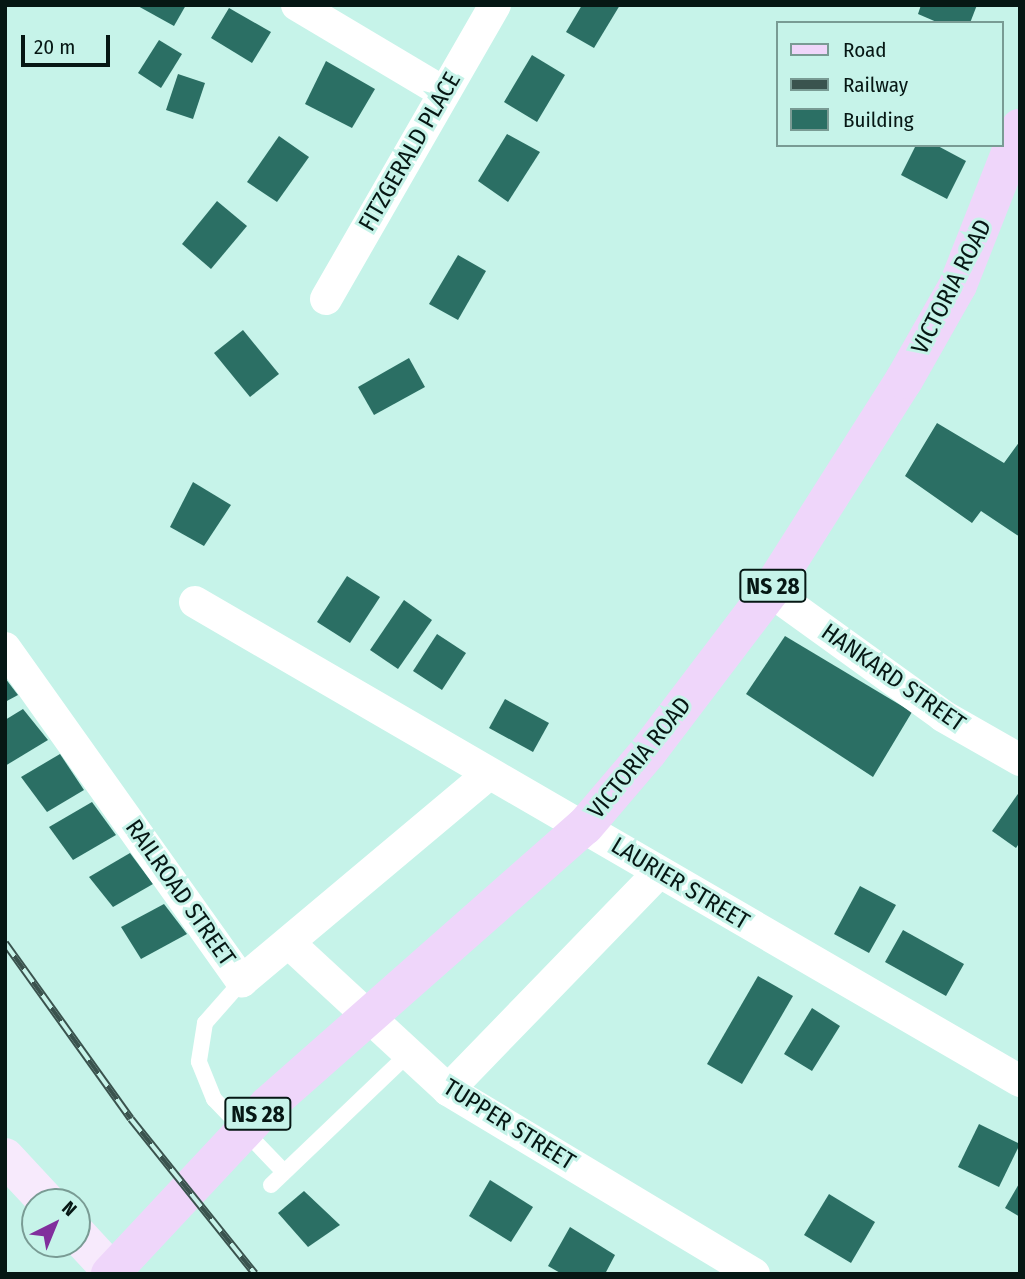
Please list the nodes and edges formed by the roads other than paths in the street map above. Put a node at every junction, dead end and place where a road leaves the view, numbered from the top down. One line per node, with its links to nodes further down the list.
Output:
1 (297, 5): 3 (street)
2 (495, 5): 3 (street, FITZGERALD PLACE)
3 (443, 92): 5 (street, FITZGERALD PLACE)
4 (1020, 128): 6 (main road, VICTORIA ROAD / NS 28)
5 (326, 299)
6 (769, 591): 9 (street, HANKARD STREET); 11 (main road, VICTORIA ROAD / NS 28)
7 (194, 602): 10 (street, LAURIER STREET)
8 (5, 648): 14 (street, RAILROAD STREET)
9 (1020, 760)
10 (486, 776): 11 (street, LAURIER STREET); 13 (street, RAILROAD STREET)
11 (585, 826): 12 (street, LAURIER STREET); 23 (main road, VICTORIA ROAD / NS 28)
12 (657, 874): 16 (street, LAURIER STREET); 17 (street)
13 (289, 944): 14 (street, RAILROAD STREET); 15 (street, TUPPER STREET)
14 (242, 981): 19 (lane)
15 (405, 1057): 17 (street, TUPPER STREET); 19 (lane)
16 (1020, 1081)
17 (448, 1090): 24 (street, TUPPER STREET)
18 (5, 1157): 21 (street)
19 (284, 1172): 20 (lane)
20 (271, 1185)
21 (34, 1188)
22 (91, 1250): 23 (street)
23 (112, 1274)
24 (754, 1274)

